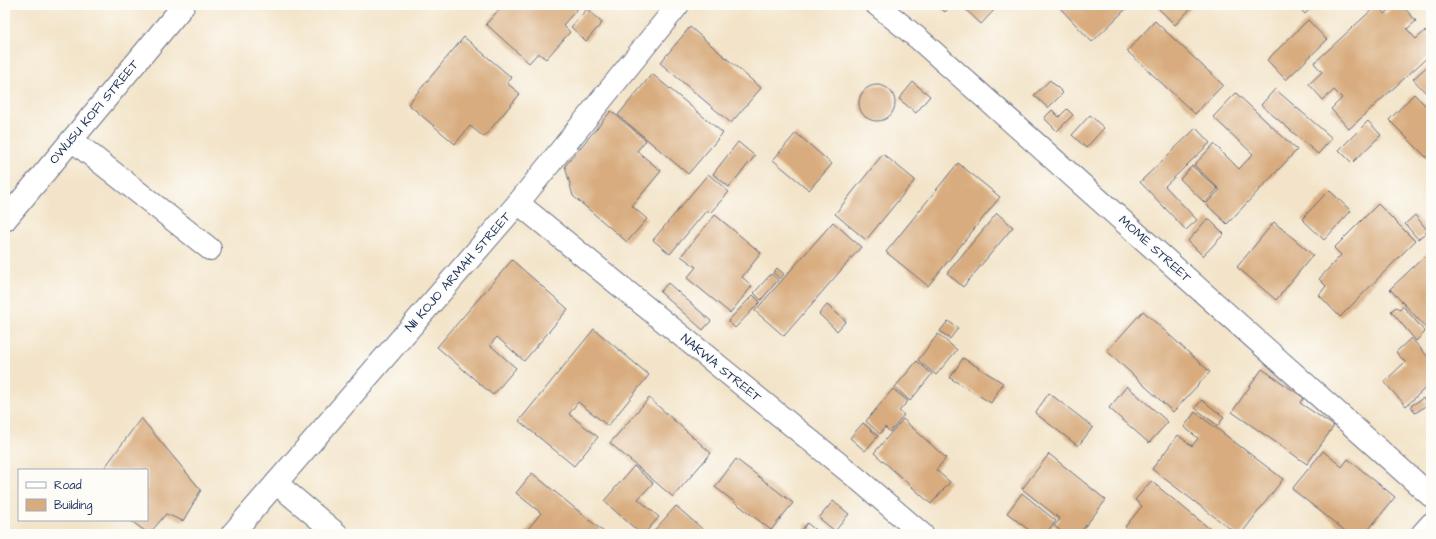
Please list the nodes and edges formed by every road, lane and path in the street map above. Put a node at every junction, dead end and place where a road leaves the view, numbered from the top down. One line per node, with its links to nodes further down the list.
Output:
1 (678, 5): 5 (street, NII KOJO ARMAH STREET)
2 (877, 5): 9 (street, MOME STREET)
3 (173, 9): 4 (street, OWUSU KOFI STREET)
4 (72, 140): 6 (street, OWUSU KOFI STREET); 7 (street)
5 (518, 203): 8 (street, NII KOJO ARMAH STREET); 13 (street, NAKWA STREET)
6 (5, 220)
7 (210, 249)
8 (276, 483): 11 (street, NII KOJO ARMAH STREET); 12 (street)
9 (1431, 496)
10 (1431, 524): 14 (street)
11 (232, 534)
12 (337, 534)
13 (922, 534)
14 (1422, 534)

